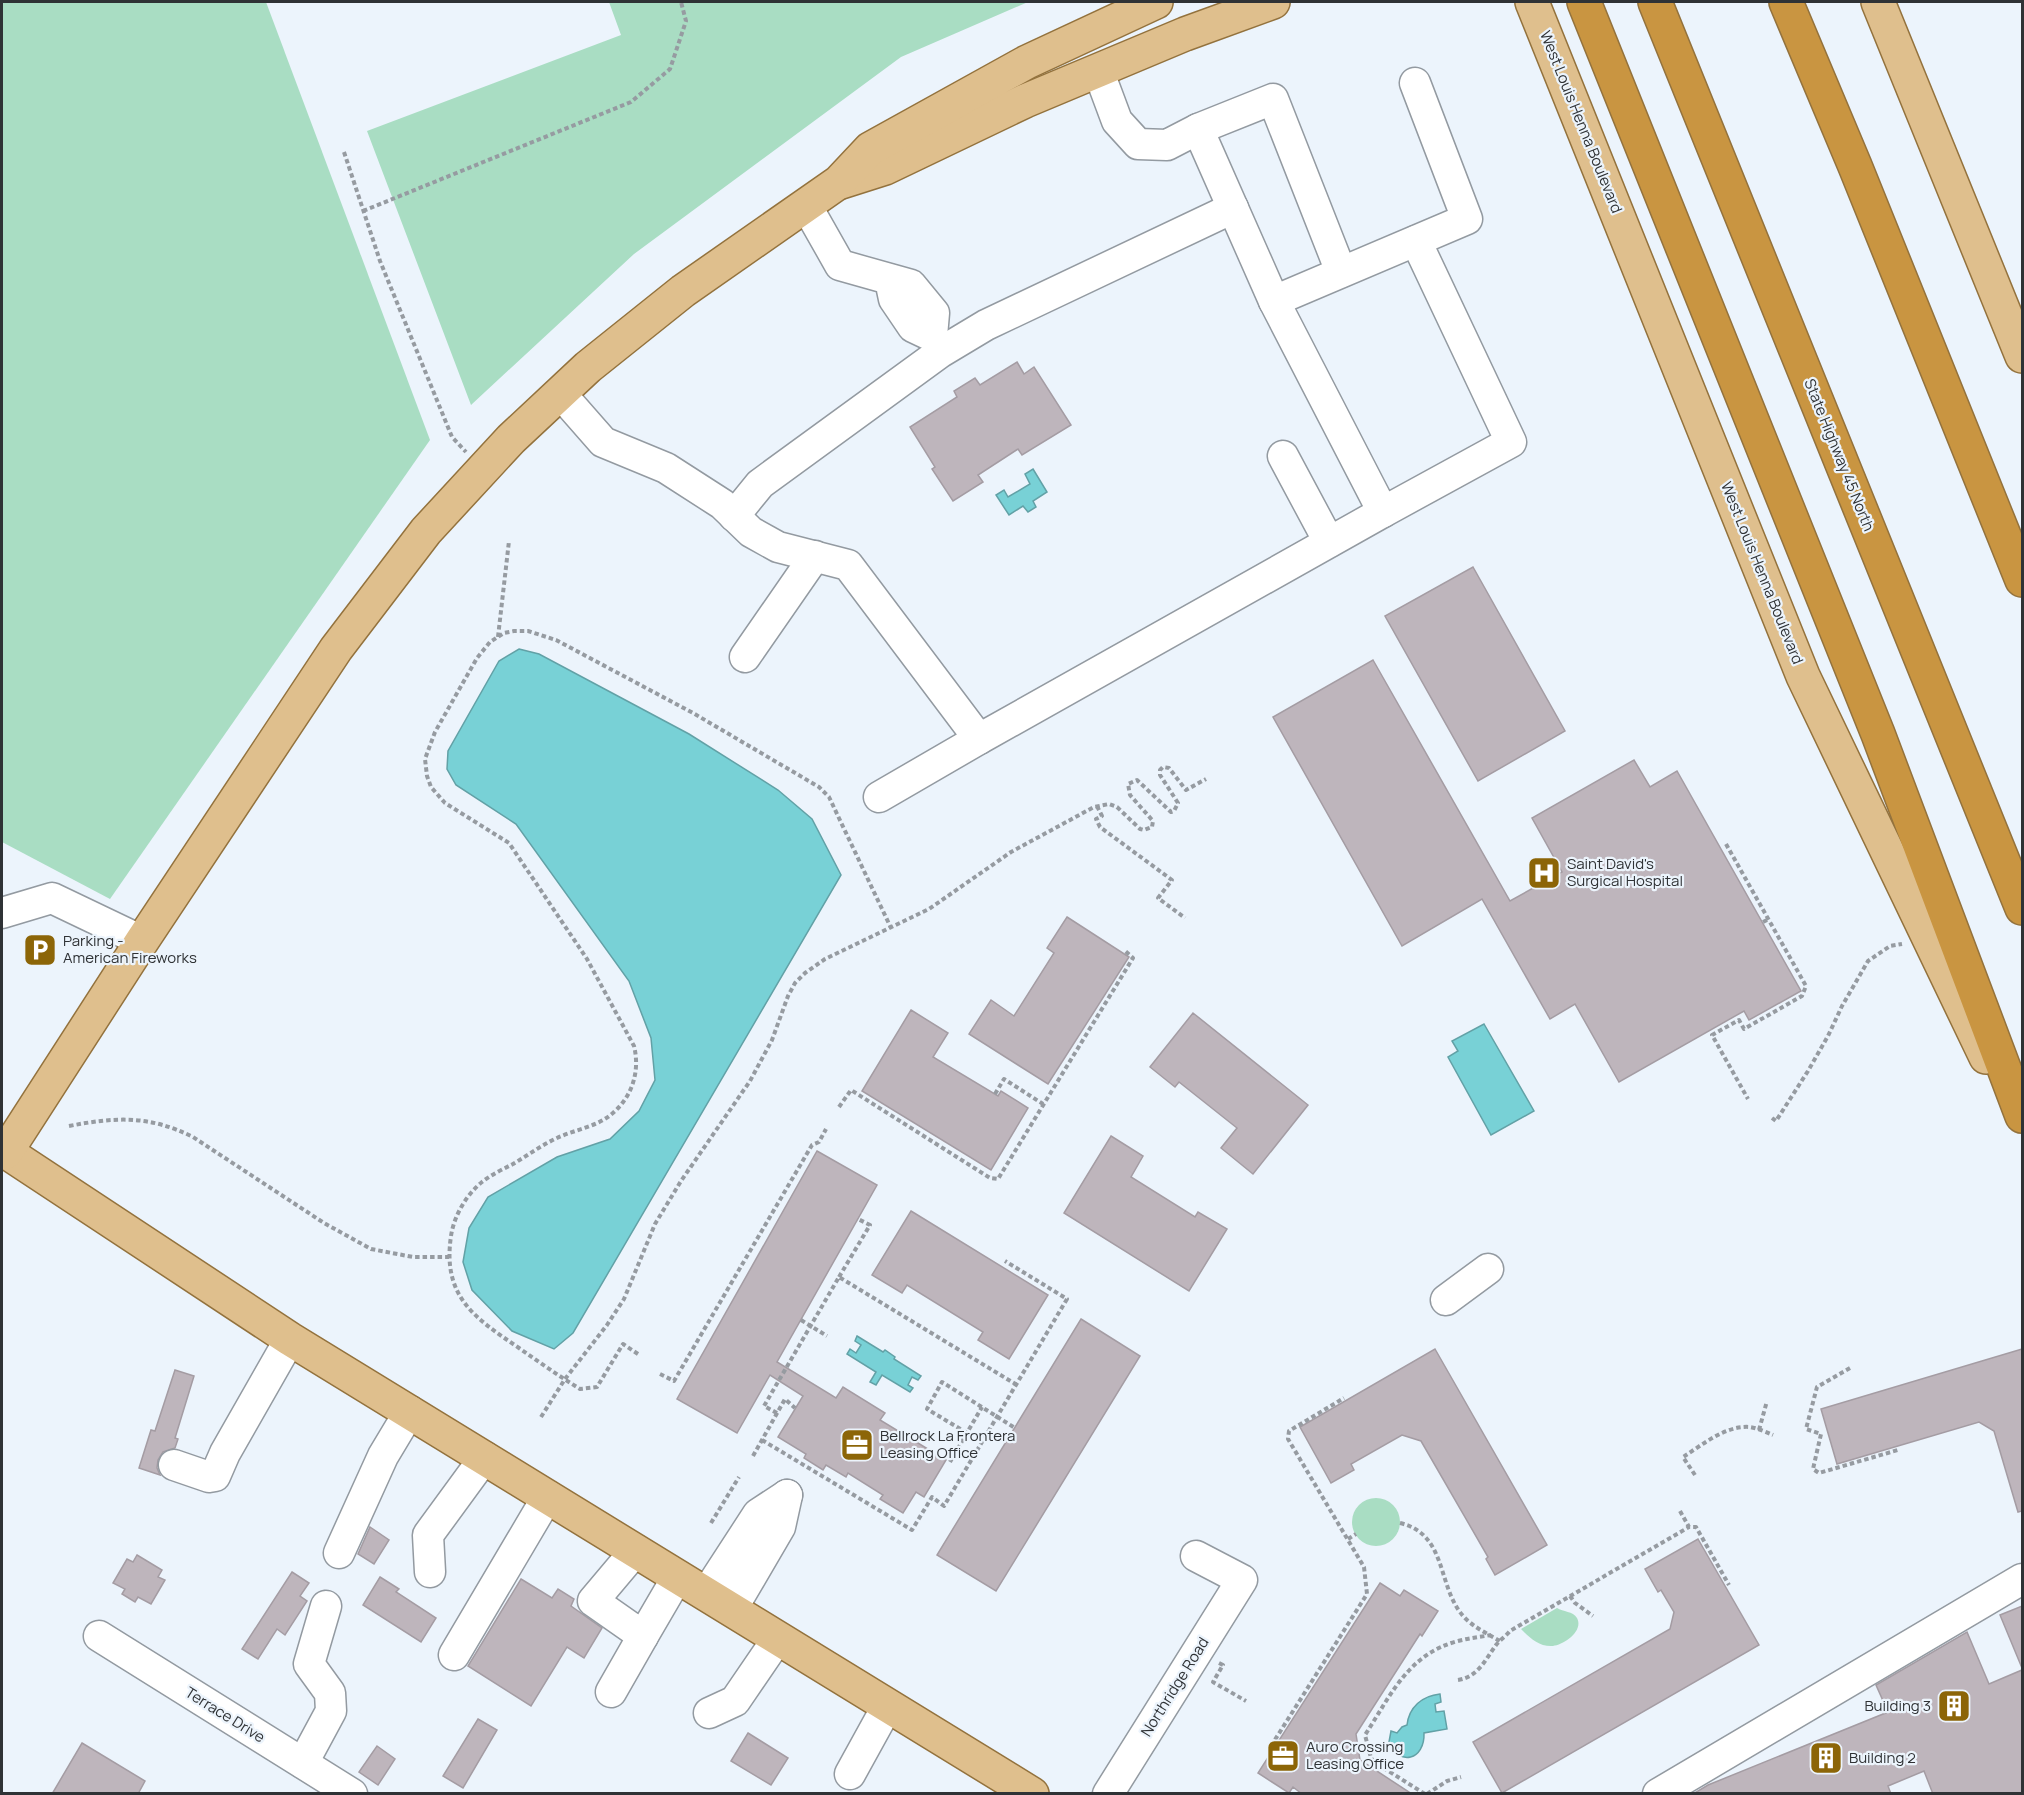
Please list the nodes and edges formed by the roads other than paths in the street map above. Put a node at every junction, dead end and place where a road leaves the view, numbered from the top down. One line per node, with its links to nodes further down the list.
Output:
1 (1156, 2): 14 (main road)
2 (1273, 2): 10 (main road)
3 (1515, 2): 9 (main road)
4 (1584, 2): 35 (highway)
5 (1655, 2): 32 (highway, State Highway 45 North)
6 (1786, 2): 13 (highway)
7 (1810, 2): 13 (highway)
8 (1878, 2): 21 (main road)
9 (1540, 11): 36 (main road, West Louis Henna Boulevard)
10 (1098, 70): 12 (street); 14 (main road)
11 (1415, 83): 17 (street)
12 (1198, 129): 16 (street); 18 (street)
13 (1855, 166): 28 (highway)
14 (839, 182): 15 (main road)
15 (806, 205): 20 (street); 22 (main road)
16 (1233, 208): 19 (street); 20 (street)
17 (1416, 241): 18 (street); 24 (street)
18 (1341, 272): 19 (street)
19 (1274, 301): 24 (street)
20 (936, 344): 25 (street)
21 (2022, 356)
22 (560, 393): 25 (street); 34 (main road)
23 (1283, 456): 26 (street)
24 (1383, 512): 26 (street)
25 (734, 516): 27 (street)
26 (1329, 542): 30 (street)
27 (815, 556): 29 (street); 30 (street)
28 (2022, 580)
29 (745, 657)
30 (979, 739): 31 (street)
31 (879, 797)
32 (2022, 908)
33 (2, 914): 34 (street)
34 (142, 940): 37 (main road)
35 (2022, 1116)
36 (2022, 1132)
37 (3, 1155): 40 (main road)
38 (1488, 1269): 39 (street)
39 (1446, 1300)
40 (290, 1339): 41 (main road); 43 (street)
41 (410, 1411): 42 (main road); 46 (street)
42 (486, 1457): 44 (main road); 48 (street)
43 (174, 1465)
44 (548, 1496): 45 (main road); 55 (street)
45 (636, 1550): 49 (main road); 53 (street)
46 (339, 1553)
47 (1196, 1556): 63 (street, Northridge Road)
48 (430, 1572)
49 (678, 1576): 53 (street); 54 (main road)
50 (2022, 1579): 64 (street)
51 (326, 1606): 59 (street)
52 (99, 1636): 59 (street, Terrace Drive)
53 (643, 1636): 56 (street)
54 (778, 1638): 57 (main road); 58 (street)
55 (454, 1655)
56 (611, 1692)
57 (888, 1705): 60 (street); 62 (main road)
58 (709, 1713)
59 (303, 1763): 61 (street, Terrace Drive)
60 (850, 1774)
61 (352, 1794)
62 (1032, 1794)
63 (1108, 1794)
64 (1658, 1794)

